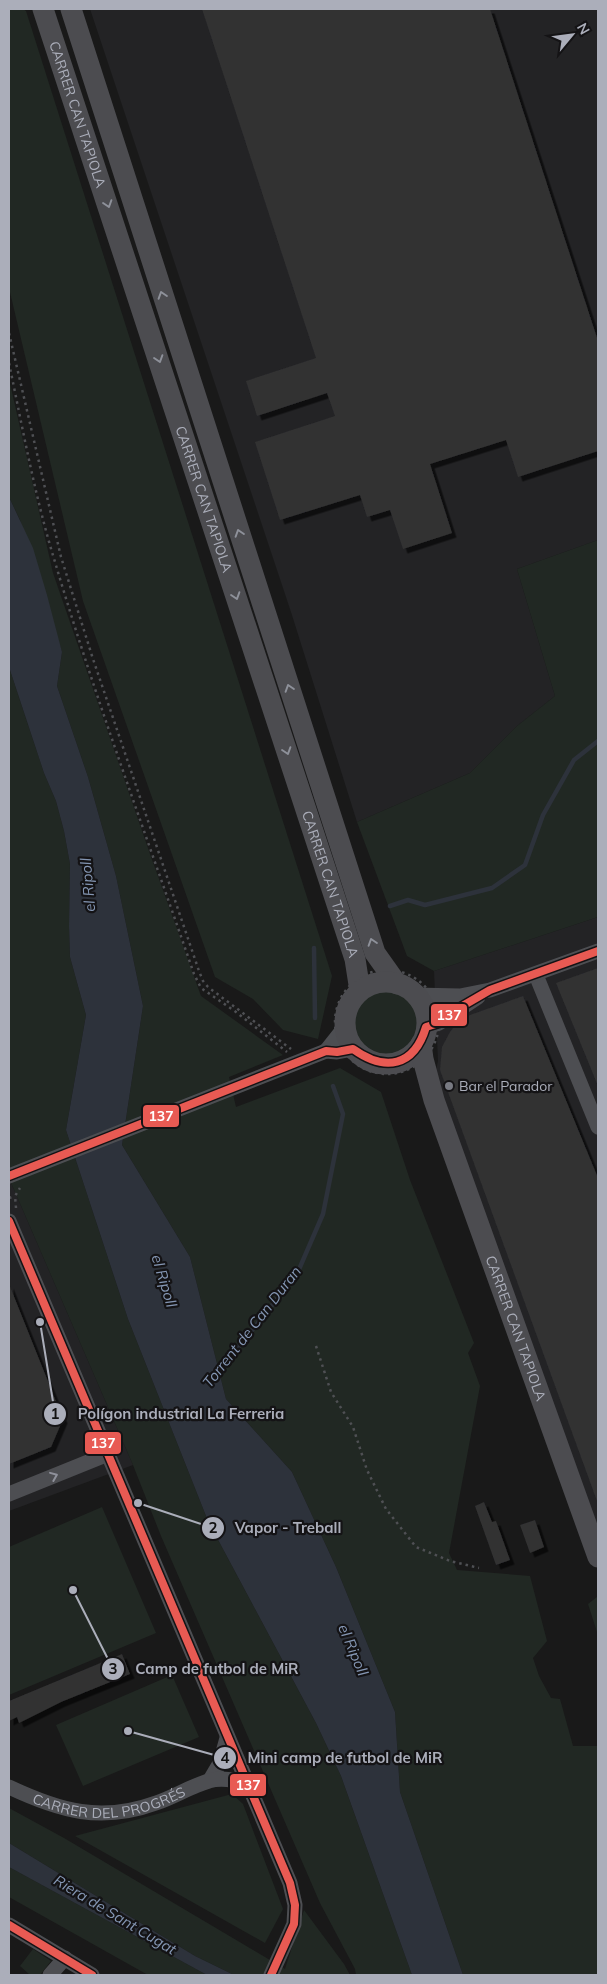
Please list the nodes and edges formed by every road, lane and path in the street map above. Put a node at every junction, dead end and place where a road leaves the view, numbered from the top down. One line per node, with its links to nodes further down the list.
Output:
1 (43, 9): 8 (street, CARRER CAN TAPIOLA, one-way to 8)
2 (71, 9): 7 (street, CARRER CAN TAPIOLA, one-way to 2)
3 (9, 333): 13 (path)
4 (9, 363): 13 (path)
5 (598, 951): 6 (street)
6 (536, 975): 9 (street); 14 (street)
7 (392, 977): 8 (street); 8 (path); 10 (street); 10 (path)
8 (359, 985): 11 (street); 11 (path)
9 (490, 990): 10 (street); 12 (street)
10 (423, 995): 12 (street); 12 (path)
11 (345, 1041): 12 (street); 12 (path); 13 (street)
12 (419, 1048): 12 (path); 22 (street, CARRER CAN TAPIOLA)
13 (294, 1059): 15 (street)
14 (598, 1127)
15 (9, 1176)
16 (22, 1185): 17 (path)
17 (9, 1198)
18 (9, 1221): 20 (street)
19 (316, 1346): 23 (path)
20 (108, 1454): 21 (street, one-way to 20); 24 (street)
21 (9, 1494)
22 (598, 1553)
23 (479, 1568)
24 (227, 1738): 25 (street); 26 (street)
25 (210, 1780): 26 (street, CARRER DEL PROGRÉS); 27 (street, CARRER DEL PROGRÉS)
26 (247, 1783): 30 (street)
27 (9, 1787)
28 (9, 1924): 29 (street)
29 (64, 1958): 31 (street); 32 (street)
30 (273, 1971)
31 (50, 1975)
32 (92, 1975)

